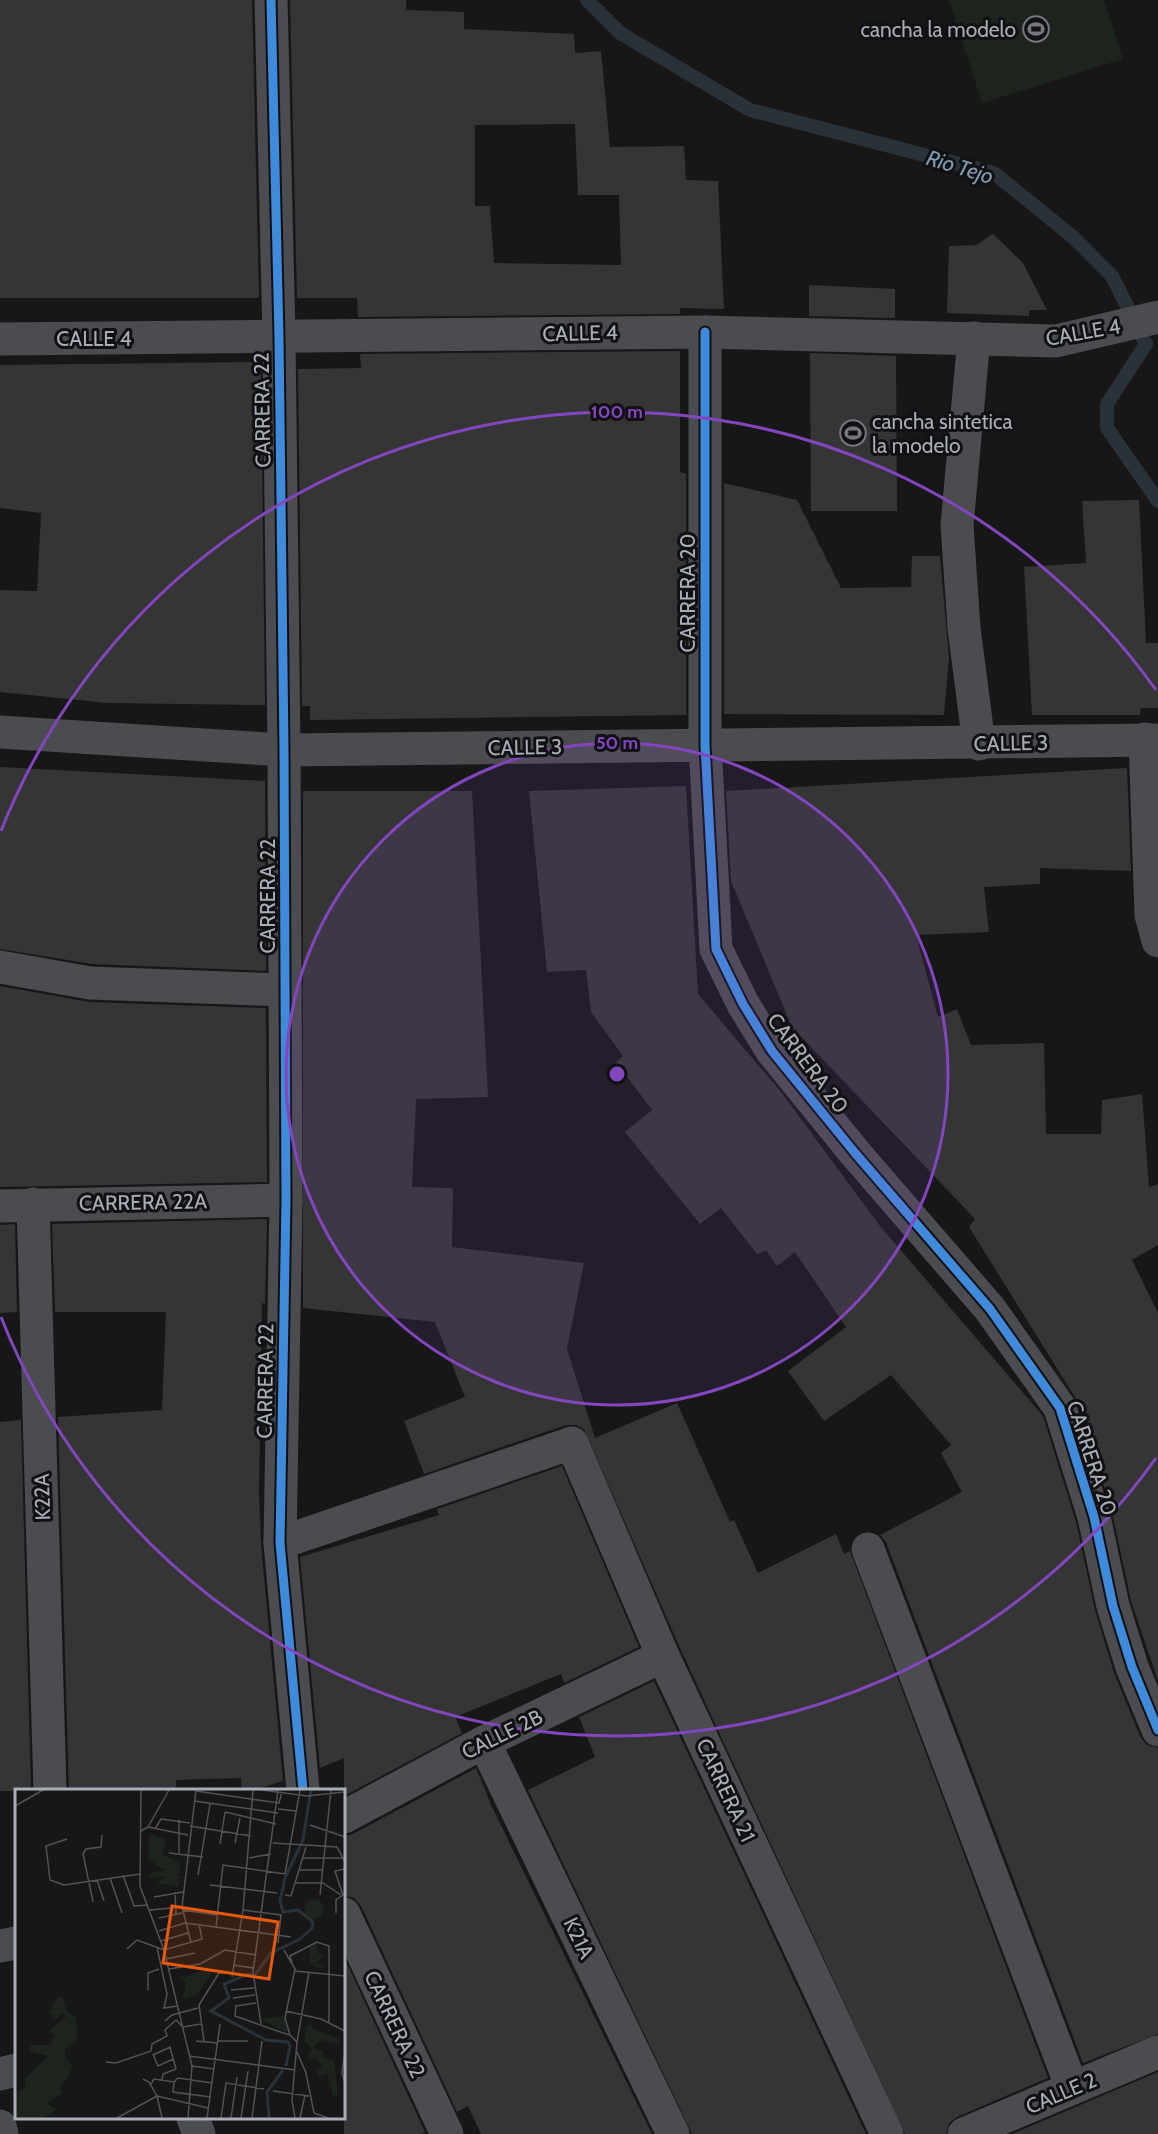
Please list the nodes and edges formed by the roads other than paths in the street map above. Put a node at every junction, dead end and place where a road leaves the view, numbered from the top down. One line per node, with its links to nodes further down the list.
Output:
1 (271, 0): 4 (street, CARRERA 22)
2 (1158, 317): 5 (street, CALLE 4)
3 (705, 332): 4 (street, CALLE 4); 5 (street, CALLE 4); 10 (street, CARRERA 20)
4 (279, 337): 6 (street, CALLE 4); 11 (street, CARRERA 22)
5 (975, 338): 9 (street)
6 (0, 339)
7 (0, 732): 11 (street, CALLE 3)
8 (1152, 740): 9 (street, CALLE 3); 12 (street)
9 (979, 744): 10 (street, CALLE 3)
10 (705, 745): 11 (street, CALLE 3); 21 (street, CARRERA 20)
11 (284, 750): 14 (street, CARRERA 22)
12 (1158, 941)
13 (0, 967): 14 (street)
14 (285, 990): 15 (street, CARRERA 22)
15 (286, 1200): 16 (street, CARRERA 22A); 18 (street, CARRERA 22)
16 (33, 1204): 17 (street, CARRERA 22A); 23 (street, K22A)
17 (0, 1206)
18 (280, 1543): 20 (street, CARRERA 21); 24 (street, CARRERA 22)
19 (868, 1550): 32 (street)
20 (663, 1656): 22 (street, CALLE 2B); 39 (street, CARRERA 21)
21 (1158, 1730)
22 (484, 1742): 25 (street, CALLE 2B); 38 (street, K21A)
23 (50, 1789)
24 (303, 1789)
25 (345, 1816)
26 (345, 1916): 37 (street, CARRERA 22)
27 (15, 1943): 28 (street)
28 (0, 1946)
29 (1158, 2052): 32 (street, CALLE 2)
30 (15, 2070): 31 (street)
31 (0, 2074)
32 (1072, 2088): 40 (street, CALLE 2)
33 (193, 2119): 36 (street)
34 (0, 2126): 35 (street)
35 (2, 2134)
36 (200, 2134)
37 (447, 2134)
38 (673, 2134)
39 (887, 2134)
40 (964, 2134)

